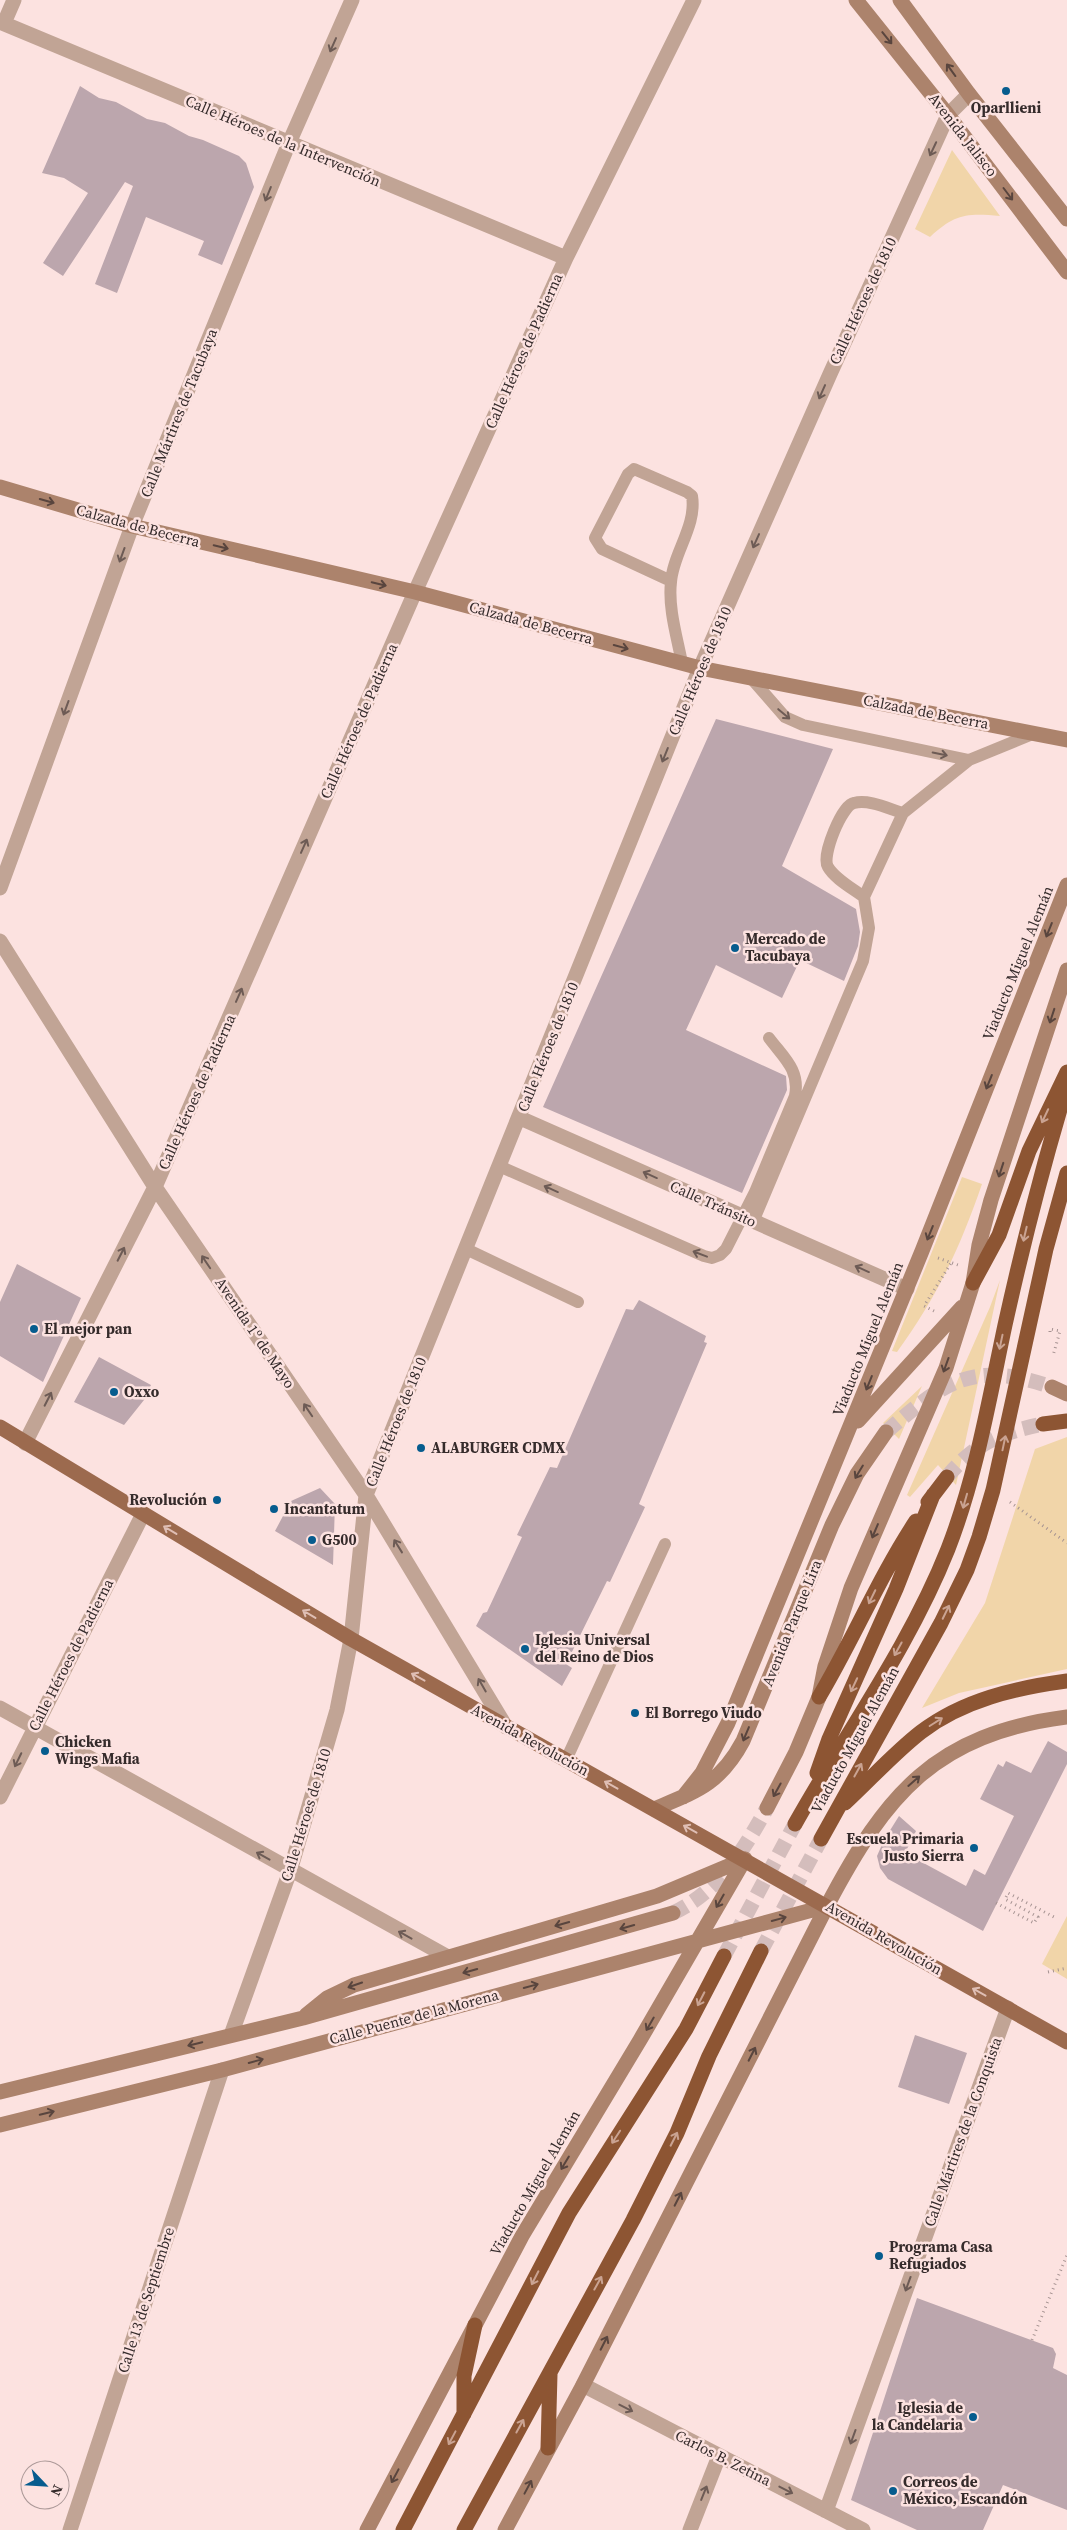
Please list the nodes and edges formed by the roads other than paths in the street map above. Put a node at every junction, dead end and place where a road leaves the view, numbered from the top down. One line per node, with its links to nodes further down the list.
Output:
1 (14, 0): 6 (street)
2 (352, 0): 9 (street, Calle Mártires de Tacubaya, one-way to 9)
3 (694, 0): 11 (street, Calle Héroes de Padierna)
4 (856, 0): 8 (main road, Avenida Jalisco, one-way to 8)
5 (900, 0): 7 (main road, Avenida Jalisco, one-way to 5)
6 (2, 23): 9 (street, Calle Héroes de la Intervención)
7 (968, 94): 8 (street, Calle Héroes de 1810); 10 (main road, Avenida Jalisco)
8 (948, 115): 12 (main road, Avenida Jalisco, one-way to 12); 18 (street, Calle Héroes de 1810, one-way to 18)
9 (289, 143): 11 (street, Calle Héroes de la Intervención); 14 (street, Calle Mártires de Tacubaya, one-way to 14)
10 (1067, 219)
11 (566, 258): 16 (street, Calle Héroes de Padierna)
12 (1067, 272)
13 (0, 487): 14 (main road, Calzada de Becerra, one-way to 14)
14 (132, 526): 16 (main road, Calzada de Becerra, one-way to 16); 25 (street, Calle Mártires de Tacubaya, one-way to 25)
15 (671, 581): 15 (lane); 17 (lane)
16 (415, 592): 17 (main road, Calzada de Becerra, one-way to 17); 35 (street, Calle Héroes de Padierna, one-way to 16)
17 (682, 663): 18 (main road, Calzada de Becerra)
18 (700, 668): 19 (main road, Calzada de Becerra); 32 (street, Calle Héroes de 1810, one-way to 32)
19 (752, 678): 20 (main road, Calzada de Becerra); 22 (lane, one-way to 22)
20 (1035, 733): 21 (main road, Calzada de Becerra); 22 (lane)
21 (1067, 740)
22 (969, 760): 23 (lane)
23 (904, 813): 26 (lane); 26 (lane)
24 (1067, 885): 39 (main road, Viaducto Miguel Alemán, one-way to 39)
25 (0, 888)
26 (864, 897): 36 (lane)
27 (0, 941): 35 (street, Avenida 1º de Mayo)
28 (1067, 970): 38 (main road, one-way to 38)
29 (769, 1038): 36 (lane)
30 (1067, 1072): 38 (highway, one-way to 38)
31 (1067, 1086): 65 (highway, Viaducto Miguel Alemán, one-way to 65)
32 (520, 1118): 33 (street, Calle Héroes de 1810); 36 (street, Calle Tránsito, one-way to 32)
33 (499, 1166): 36 (lane, one-way to 33); 37 (street, Calle Héroes de 1810)
34 (1067, 1173): 68 (highway, Viaducto Miguel Alemán, one-way to 34)
35 (155, 1187): 49 (street, Calle Héroes de Padierna, one-way to 35); 51 (street, Avenida 1º de Mayo, one-way to 35)
36 (748, 1219): 39 (street, Calle Tránsito, one-way to 36)
37 (466, 1248): 40 (lane); 51 (street, Calle Héroes de 1810)
38 (974, 1277): 41 (main road)
39 (907, 1289): 47 (main road, Viaducto Miguel Alemán, one-way to 47)
40 (578, 1302)
41 (966, 1302): 47 (main road); 57 (main road, one-way to 57)
42 (1052, 1387): 43 (main road)
43 (1067, 1394)
44 (1067, 1421): 45 (highway)
45 (1043, 1424)
46 (0, 1427): 49 (main road, Avenida Revolución)
47 (849, 1430): 64 (main road, Viaducto Miguel Alemán)
48 (886, 1432): 64 (main road, Avenida Parque Lira, one-way to 64)
49 (26, 1443): 53 (main road, Avenida Revolución)
50 (946, 1478): 52 (highway)
51 (366, 1495): 55 (street, Calle Héroes de 1810); 61 (street, Avenida 1º de Mayo, one-way to 51)
52 (933, 1495): 57 (highway, one-way to 57); 65 (highway, one-way to 65)
53 (143, 1514): 55 (main road, Avenida Revolución, one-way to 53); 60 (street, Calle Héroes de Padierna)
54 (665, 1544): 62 (lane)
55 (351, 1639): 61 (main road, Avenida Revolución, one-way to 55); 72 (street, Calle Héroes de 1810)
56 (1067, 1681): 68 (highway, one-way to 56)
57 (819, 1697): 66 (main road, one-way to 66)
58 (0, 1708): 60 (street)
59 (1067, 1717): 73 (main road, one-way to 59)
60 (34, 1727): 63 (street, Calle Héroes de Padierna, one-way to 63); 72 (street, one-way to 60)
61 (506, 1727): 62 (main road, Avenida Revolución)
62 (566, 1760): 67 (main road, Avenida Revolución, one-way to 62)
63 (0, 1797)
64 (683, 1797): 67 (main road, Avenida Parque Lira)
65 (804, 1807): 69 (highway, Viaducto Miguel Alemán)
66 (767, 1808)
67 (654, 1809): 71 (main road, Avenida Revolución, one-way to 67)
68 (835, 1812): 70 (highway, Viaducto Miguel Alemán)
69 (795, 1824)
70 (821, 1839)
71 (745, 1859): 73 (main road, Avenida Revolución); 75 (main road, Viaducto Miguel Alemán, one-way to 75); 78 (main road, Calle Puente de la Morena, one-way to 78)
72 (290, 1871): 78 (street, one-way to 72); 81 (street, Calle Héroes de 1810)
73 (827, 1906): 75 (main road, Calle Puente de la Morena, one-way to 73); 79 (main road, Avenida Revolución, one-way to 73); 88 (main road, one-way to 73)
74 (674, 1914): 80 (main road, Calle Puente de la Morena, one-way to 80)
75 (692, 1945): 83 (main road, Calle Puente de la Morena, one-way to 75); 86 (main road, Viaducto Miguel Alemán, one-way to 86)
76 (761, 1951): 87 (highway, one-way to 76)
77 (724, 1956): 89 (highway, one-way to 89)
78 (448, 1957): 80 (main road, Calle Puente de la Morena, one-way to 80)
79 (1008, 2008): 82 (main road, Avenida Revolución); 92 (street, Calle Mártires de la Conquista, one-way to 92)
80 (303, 2018): 81 (main road, Calle Puente de la Morena)
81 (230, 2035): 84 (main road, Calle Puente de la Morena, one-way to 84)
82 (1067, 2042)
83 (222, 2070): 85 (main road, Calle Puente de la Morena, one-way to 83); 93 (street, Calle 13 de Septiembre)
84 (0, 2092)
85 (0, 2125)
86 (475, 2325): 89 (highway); 94 (main road, Viaducto Miguel Alemán, one-way to 94)
87 (550, 2372): 90 (highway); 96 (highway, one-way to 87)
88 (583, 2385): 90 (main road); 91 (street, Carlos B. Zetina, one-way to 91)
89 (464, 2416): 95 (highway, one-way to 95)
90 (548, 2448): 97 (main road, one-way to 90)
91 (719, 2456): 92 (street, Carlos B. Zetina, one-way to 92); 98 (street, one-way to 91)
92 (826, 2511): 99 (street, Carlos B. Zetina)
93 (70, 2530)
94 (367, 2530)
95 (403, 2530)
96 (464, 2530)
97 (505, 2530)
98 (690, 2530)
99 (863, 2530)

